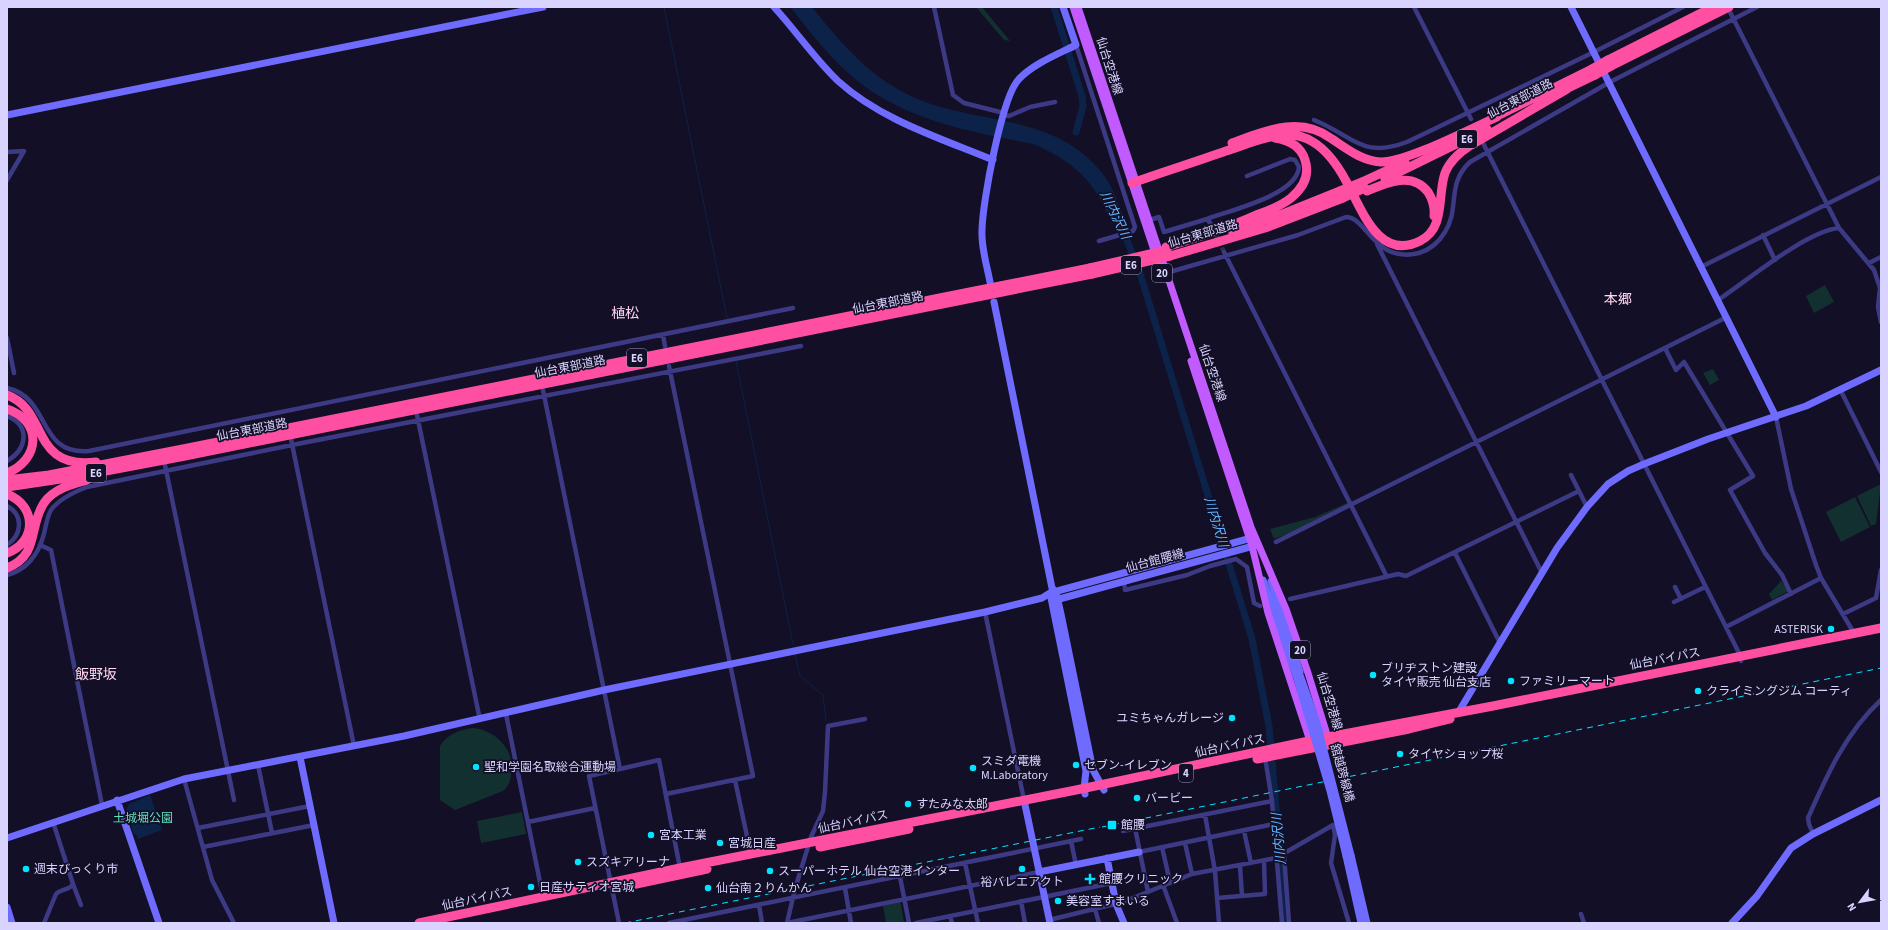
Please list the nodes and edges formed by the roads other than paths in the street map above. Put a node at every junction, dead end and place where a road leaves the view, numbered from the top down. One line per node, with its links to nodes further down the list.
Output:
1 (543, 7): 23 (street)
2 (774, 7): 32 (street)
3 (934, 7): 22 (street)
4 (1064, 7): 14 (street)
5 (1073, 7): 35 (main road, 仙台空港線 / 20)
6 (1078, 7): 35 (main road, 仙台空港線 / 20)
7 (1414, 7): 21 (street)
8 (1571, 7): 15 (street)
9 (1683, 7): 15 (street)
10 (1713, 7): 16 (highway, 仙台東部道路 / E6)
11 (1757, 7): 13 (street)
12 (1730, 10): 13 (street); 16 (highway, 仙台東部道路 / E6)
13 (1734, 19): 18 (street); 39 (street)
14 (1075, 46): 22 (street); 45 (street)
15 (1594, 52): 18 (street); 21 (street)
16 (1610, 63): 17 (highway, 仙台東部道路 / E6, bridge)
17 (1593, 72): 19 (highway, 仙台東部道路 / E6); 24 (highway, 仙台東部道路 / E6)
18 (1610, 82): 30 (street); 52 (street)
19 (1567, 88): 28 (highway); 37 (highway, 仙台東部道路 / E6)
20 (1055, 102): 22 (street)
21 (1468, 113): 25 (street); 26 (street)
22 (1004, 114): 32 (street)
23 (7, 115)
24 (1497, 117): 27 (highway); 37 (highway, 仙台東部道路 / E6)
25 (1471, 119)
26 (1314, 120)
27 (1277, 129): 35 (highway); 37 (highway)
28 (1270, 138): 35 (highway); 47 (highway)
29 (1483, 143): 30 (street)
30 (1487, 151): 46 (street); 69 (street)
31 (7, 152): 36 (street)
32 (993, 160): 55 (street)
33 (1247, 176): 40 (street)
34 (1881, 177): 39 (street)
35 (1133, 179): 41 (main road, 仙台空港線 / 20); 96 (main road, 仙台空港線 / 20)
36 (7, 180)
37 (1365, 187): 38 (highway, 仙台東部道路 / E6, bridge)
38 (1342, 197): 47 (highway, 仙台東部道路 / E6); 47 (highway, 仙台東部道路 / E6)
39 (1827, 204): 43 (street); 44 (street)
40 (1208, 219): 41 (street); 42 (street)
41 (1150, 220): 54 (main road, 仙台空港線 / 20)
42 (1211, 224)
43 (1839, 228): 50 (street); 51 (street)
44 (1763, 235): 50 (street); 52 (street)
45 (1099, 241)
46 (1377, 244): 48 (street); 80 (street)
47 (1168, 251): 53 (highway, 仙台東部道路 / E6, bridge); 53 (highway, 仙台東部道路 / E6, bridge)
48 (1226, 254): 54 (street); 92 (street)
49 (1881, 257): 51 (street)
50 (1775, 260): 56 (street)
51 (1869, 263): 60 (street)
52 (1701, 267): 56 (street)
53 (1091, 271): 81 (highway, 仙台東部道路 / E6)
54 (1166, 273): 96 (main road, 仙台空港線 / 20)
55 (990, 282)
56 (1718, 300): 59 (street)
57 (994, 302): 116 (street)
58 (793, 308): 61 (street)
59 (1727, 317): 65 (street); 76 (street)
60 (1881, 322)
61 (663, 335): 63 (street); 70 (street)
62 (7, 338): 68 (street)
63 (665, 346)
64 (800, 346): 66 (street)
65 (1665, 348): 69 (street); 78 (street)
66 (669, 368): 72 (street); 129 (street)
67 (1881, 370): 71 (street)
68 (14, 373)
69 (1601, 379): 80 (street); 83 (street)
70 (7, 388)
71 (1840, 389): 76 (street); 85 (street)
72 (543, 392): 77 (street); 131 (street)
73 (7, 395): 81 (highway)
74 (7, 409): 86 (highway)
75 (7, 416): 82 (street)
76 (1776, 417): 78 (street); 110 (street)
77 (417, 418): 79 (street); 136 (street)
78 (1728, 432): 83 (street); 115 (street)
79 (291, 442): 84 (street); 139 (street)
80 (1476, 442): 92 (street); 95 (street)
81 (184, 453): 88 (highway, 仙台東部道路 / E6); 89 (highway, 仙台東部道路 / E6); 105 (highway)
82 (7, 461)
83 (1644, 464): 94 (street); 114 (street)
84 (166, 468): 99 (street); 144 (street)
85 (1881, 472)
86 (7, 473)
87 (1571, 475): 90 (street)
88 (7, 480)
89 (7, 487)
90 (1579, 491): 94 (street); 95 (street)
91 (7, 494): 100 (highway)
92 (1351, 504): 97 (street); 109 (street)
93 (7, 506): 98 (street)
94 (1587, 507): 107 (street)
95 (1517, 522): 101 (street); 107 (street)
96 (1254, 541): 102 (street, 仙台館腰線); 103 (main road, 仙台空港線 / 20); 104 (main road, 仙台空港線 / 20)
97 (1276, 542)
98 (7, 545)
99 (40, 545): 108 (street); 155 (street)
100 (7, 553)
101 (1455, 553): 109 (street); 127 (street)
102 (1208, 555): 111 (street, 仙台館腰線); 116 (street, 仙台館腰線)
103 (1265, 558): 130 (street); 137 (main road, 仙台空港線 / 20)
104 (1256, 560): 130 (street); 138 (main road, 仙台空港線 / 20)
105 (7, 568)
106 (1881, 570): 112 (street)
107 (1542, 573): 127 (street)
108 (7, 575)
109 (1387, 577): 117 (street)
110 (1821, 578): 115 (street); 122 (street)
111 (1124, 581): 116 (street, 仙台館腰線); 120 (street)
112 (1880, 583): 122 (street)
113 (1675, 587): 118 (street)
114 (1705, 587): 118 (street); 123 (street)
115 (1791, 594): 123 (street)
116 (1054, 595): 121 (street); 147 (street); 148 (street)
117 (1290, 599)
118 (1681, 599): 119 (street)
119 (1674, 602)
120 (1260, 606)
121 (985, 612): 129 (street); 154 (street)
122 (1843, 614): 125 (street)
123 (1726, 627): 128 (street)
124 (1881, 628): 125 (highway, 仙台バイパス / 4)
125 (1854, 633): 128 (highway, 仙台バイパス / 4)
126 (1881, 633): 128 (highway, 仙台バイパス / 4)
127 (1500, 643): 133 (street)
128 (1741, 659): 133 (highway, 仙台バイパス / 4); 137 (highway, 仙台バイパス / 4)
129 (730, 664): 131 (street); 146 (street)
130 (1298, 676): 182 (street, 舘越跨線橋, bridge)
131 (604, 690): 134 (street); 143 (street)
132 (1881, 700): 169 (street)
133 (1458, 713): 137 (highway, 仙台バイパス / 4)
134 (506, 714): 136 (street); 161 (street)
135 (865, 719): 175 (street)
136 (480, 720): 139 (street)
137 (1329, 741): 138 (highway, 仙台バイパス / 4)
138 (1311, 745): 140 (highway, 仙台バイパス / 4)
139 (354, 746): 141 (street)
140 (1271, 754): 147 (highway, 仙台バイパス / 4); 152 (street)
141 (300, 757): 142 (street); 156 (street)
142 (258, 765): 144 (street); 158 (street)
143 (620, 769): 149 (street); 157 (street)
144 (227, 770): 145 (street); 151 (street)
145 (184, 779): 150 (street); 164 (street)
146 (735, 780): 149 (street); 180 (street)
147 (1103, 787): 148 (highway, 仙台バイパス / 4)
148 (1084, 791): 154 (highway, 仙台バイパス / 4)
149 (666, 794): 189 (street)
150 (117, 800): 155 (street); 223 (street)
151 (234, 800)
152 (1272, 800): 159 (street); 162 (street)
153 (1881, 800): 169 (street)
154 (1025, 803): 175 (highway, 仙台バイパス / 4); 178 (street)
155 (102, 805): 160 (street)
156 (310, 806): 158 (street); 163 (street)
157 (596, 808): 161 (street); 198 (street)
158 (268, 814): 164 (street); 168 (street)
159 (1205, 815): 165 (street); 170 (street)
160 (53, 822): 171 (street); 196 (street)
161 (528, 822): 204 (street)
162 (1274, 824): 167 (street); 181 (street)
163 (314, 825): 168 (street); 225 (street)
164 (198, 828): 176 (street)
165 (1134, 828): 166 (street); 179 (street)
166 (1123, 831)
167 (1244, 831): 170 (street); 185 (street)
168 (272, 833): 176 (street)
169 (1813, 834): 249 (street)
170 (1209, 837): 174 (street); 190 (street)
171 (7, 838)
172 (1081, 839): 173 (street)
173 (1071, 841): 178 (street); 187 (street)
174 (1185, 843): 177 (street); 192 (street)
175 (808, 846): 180 (highway, 仙台バイパス / 4); 198 (highway, 仙台バイパス / 4); 206 (street)
176 (202, 847): 224 (street)
177 (1162, 847): 179 (street); 195 (street)
178 (1034, 849): 186 (street); 191 (street)
179 (1139, 852): 183 (street); 201 (street)
180 (751, 855): 189 (highway, 仙台バイパス / 4)
181 (1280, 856): 184 (street); 243 (street); 244 (street); 245 (street)
182 (1349, 856): 246 (street); 247 (street)
183 (1107, 858): 187 (street); 194 (street)
184 (1264, 861): 185 (street); 203 (street)
185 (1251, 863): 188 (street)
186 (965, 864): 193 (street); 199 (street)
187 (1076, 865): 191 (street)
188 (1240, 866): 190 (street); 203 (street)
189 (680, 868): 198 (highway, 仙台バイパス / 4)
190 (1215, 871): 192 (street); 205 (street)
191 (1039, 872): 199 (street); 202 (street)
192 (1192, 874): 195 (street)
193 (900, 877): 200 (street); 207 (street)
194 (1112, 882): 202 (street); 209 (street)
195 (1170, 882): 197 (street)
196 (73, 884): 210 (street); 222 (street)
197 (1163, 885): 201 (street); 241 (street)
198 (611, 886): 204 (highway, 仙台バイパス / 4); 227 (highway, 仙台バイパス / 4); 228 (street)
199 (970, 887): 207 (street); 214 (street)
200 (845, 888): 206 (street); 215 (street)
201 (1148, 892): 209 (street)
202 (1044, 896): 208 (street); 220 (street)
203 (1242, 896): 205 (street)
204 (543, 898): 226 (highway, 仙台バイパス / 4)
205 (1217, 898): 242 (street)
206 (793, 899): 211 (street); 231 (street)
207 (904, 900): 215 (street); 234 (street)
208 (1021, 901): 214 (street); 238 (street)
209 (1116, 904): 213 (street); 240 (street)
210 (81, 905)
211 (759, 905): 229 (street); 230 (street)
212 (7, 907): 221 (street)
213 (1095, 909): 220 (street); 239 (street)
214 (975, 910): 218 (street); 237 (street)
215 (849, 911): 217 (street); 233 (street)
216 (1581, 914): 248 (street)
217 (824, 916): 231 (street); 232 (street)
218 (950, 916): 219 (street); 236 (street)
219 (927, 922): 235 (street)
220 (1049, 922)
221 (12, 923)
222 (44, 923)
223 (159, 923)
224 (234, 923)
225 (334, 923)
226 (419, 923)
227 (440, 923)
228 (619, 923)
229 (669, 923)
230 (762, 923)
231 (787, 923)
232 (825, 923)
233 (851, 923)
234 (910, 923)
235 (916, 923)
236 (952, 923)
237 (978, 923)
238 (1025, 923)
239 (1100, 923)
240 (1124, 923)
241 (1177, 923)
242 (1219, 923)
243 (1282, 923)
244 (1290, 923)
245 (1349, 923)
246 (1361, 923)
247 (1367, 923)
248 (1584, 923)
249 (1732, 923)

